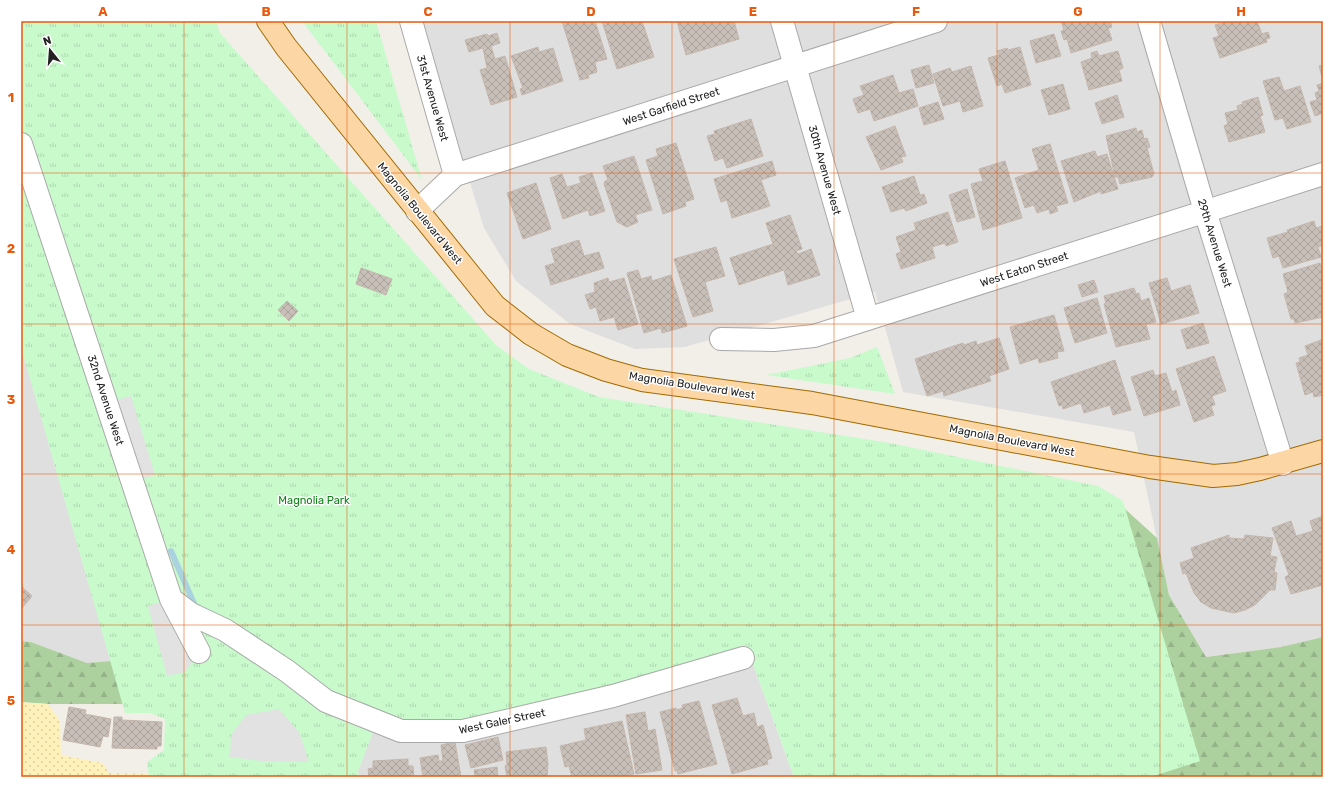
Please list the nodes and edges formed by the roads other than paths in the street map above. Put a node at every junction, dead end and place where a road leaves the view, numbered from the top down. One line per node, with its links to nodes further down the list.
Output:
1 (268, 21): 10 (main road, Magnolia Boulevard West)
2 (411, 21): 9 (street, 31st Avenue West)
3 (782, 21): 6 (street, 30th Avenue West)
4 (936, 21): 6 (street, West Garfield Street)
5 (1149, 21): 11 (street, 29th Avenue West)
6 (795, 66): 9 (street, West Garfield Street); 12 (street, 30th Avenue West)
7 (21, 144): 16 (street, 32nd Avenue West)
8 (1323, 174): 11 (street, West Eaton Street)
9 (455, 175): 10 (street, West Garfield Street)
10 (417, 211): 15 (main road, Magnolia Boulevard West)
11 (1204, 211): 12 (street, West Eaton Street); 15 (street, 29th Avenue West)
12 (868, 319): 13 (street, West Eaton Street)
13 (721, 339)
14 (1323, 450): 15 (main road)
15 (1283, 464)
16 (171, 599): 17 (street, 32nd Avenue West); 18 (street, West Galer Street)
17 (200, 652)
18 (743, 658)

